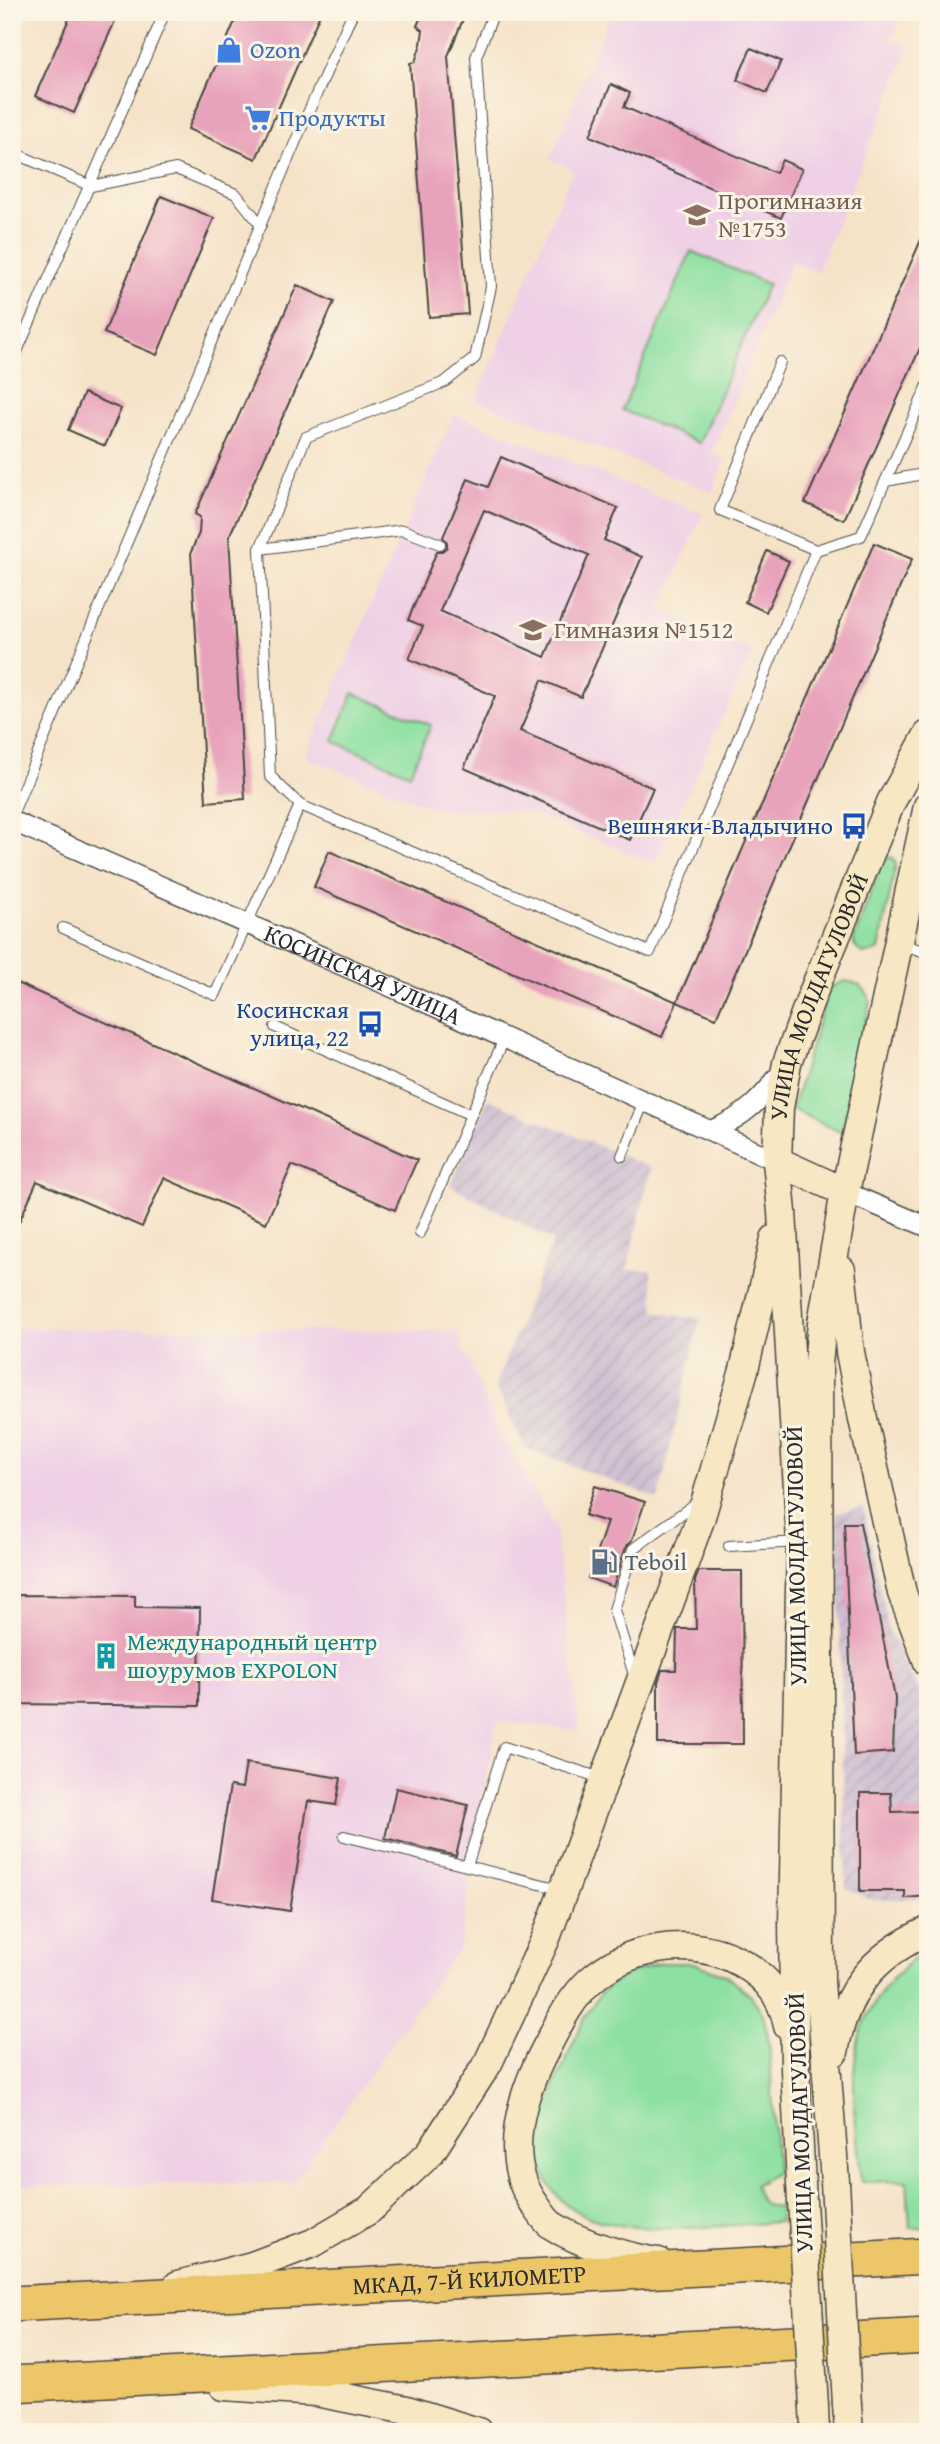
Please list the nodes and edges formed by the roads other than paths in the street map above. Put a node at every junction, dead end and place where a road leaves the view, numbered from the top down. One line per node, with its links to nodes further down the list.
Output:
1 (165, 12): 5 (lane)
2 (353, 12): 6 (lane)
3 (494, 12): 13 (lane)
4 (12, 152): 5 (lane)
5 (91, 186): 6 (lane); 8 (lane)
6 (261, 225): 18 (lane)
7 (780, 362): 14 (lane)
8 (12, 363)
9 (928, 385): 11 (lane)
10 (928, 473): 11 (lane)
11 (886, 481): 14 (lane)
12 (440, 544): 13 (lane)
13 (260, 549): 16 (lane)
14 (816, 550): 16 (lane)
15 (928, 735): 20 (main road, УЛИЦА МОЛДАГУЛОВОЙ)
16 (299, 805): 22 (lane)
17 (928, 806): 21 (main road, УЛИЦА МОЛДАГУЛОВОЙ)
18 (12, 816)
19 (12, 821): 22 (street, КОСИНСКАЯ УЛИЦА)
20 (880, 831): 21 (main road); 28 (main road, УЛИЦА МОЛДАГУЛОВОЙ)
21 (919, 846): 24 (main road, УЛИЦА МОЛДАГУЛОВОЙ)
22 (246, 923): 23 (lane); 27 (street, КОСИНСКАЯ УЛИЦА)
23 (63, 928)
24 (898, 943): 25 (lane); 34 (main road, УЛИЦА МОЛДАГУЛОВОЙ)
25 (928, 953)
26 (275, 1027): 30 (lane)
27 (505, 1037): 29 (street, КОСИНСКАЯ УЛИЦА); 30 (lane)
28 (787, 1063): 31 (street); 33 (main road, УЛИЦА МОЛДАГУЛОВОЙ)
29 (644, 1100): 31 (street, КОСИНСКАЯ УЛИЦА); 32 (lane)
30 (471, 1115): 37 (lane)
31 (712, 1130): 33 (street, КОСИНСКАЯ УЛИЦА)
32 (622, 1156)
33 (777, 1161): 34 (main road, КОСИНСКАЯ УЛИЦА); 35 (main road, УЛИЦА МОЛДАГУЛОВОЙ)
34 (845, 1192): 36 (street, КОСИНСКАЯ УЛИЦА); 38 (main road, УЛИЦА МОЛДАГУЛОВОЙ)
35 (782, 1212): 39 (main road); 40 (main road, УЛИЦА МОЛДАГУЛОВОЙ)
36 (928, 1227)
37 (420, 1233)
38 (838, 1233): 42 (main road); 50 (main road, УЛИЦА МОЛДАГУЛОВОЙ)
39 (708, 1495): 43 (main road); 43 (lane)
40 (801, 1542): 41 (lane); 49 (main road, УЛИЦА МОЛДАГУЛОВОЙ)
41 (729, 1546)
42 (928, 1662)
43 (639, 1688): 44 (main road)
44 (605, 1779): 46 (lane); 47 (main road)
45 (344, 1836): 46 (lane)
46 (467, 1866): 47 (lane)
47 (564, 1890): 53 (main road)
48 (928, 1931): 50 (main road)
49 (795, 2070): 52 (main road); 58 (main road, УЛИЦА МОЛДАГУЛОВОЙ, bridge)
50 (828, 2082): 59 (main road, УЛИЦА МОЛДАГУЛОВОЙ, bridge)
51 (928, 2256): 52 (highway, МКАД, 7-Й КИЛОМЕТР)
52 (716, 2267): 53 (highway, МКАД, 7-Й КИЛОМЕТР)
53 (89, 2301): 54 (highway, МКАД, 7-Й КИЛОМЕТР)
54 (12, 2304)
55 (928, 2336): 56 (highway)
56 (92, 2381): 57 (highway); 60 (main road)
57 (12, 2384)
58 (814, 2419)
59 (848, 2419)
60 (478, 2432)

